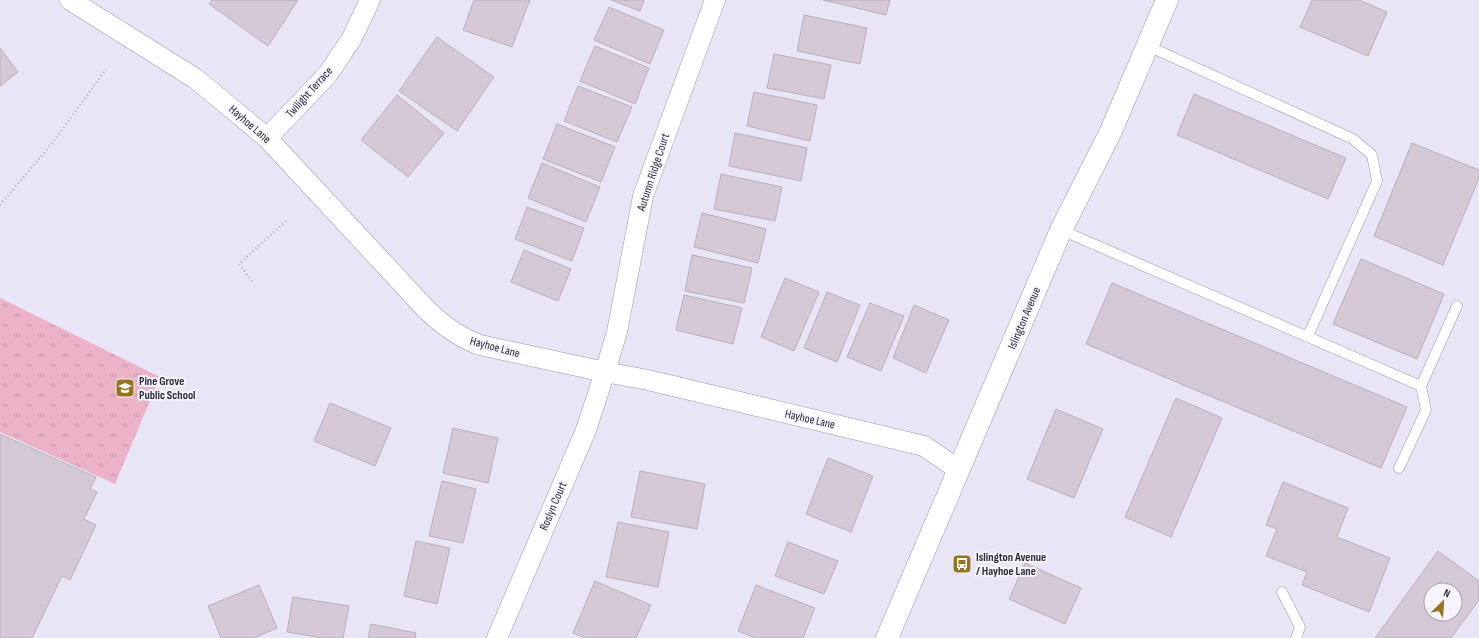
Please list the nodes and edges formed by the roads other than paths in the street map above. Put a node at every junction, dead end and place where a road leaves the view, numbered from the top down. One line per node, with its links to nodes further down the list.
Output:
1 (70, 0): 6 (street, Hayhoe Lane)
2 (370, 0): 6 (street, Twilight Terrace)
3 (715, 0): 10 (street, Autumn Ridge Court)
4 (1167, 0): 5 (main road, Islington Avenue)
5 (1148, 46): 7 (main road, Islington Avenue); 9 (lane)
6 (267, 138): 10 (street, Hayhoe Lane)
7 (1061, 230): 9 (lane); 13 (main road, Islington Avenue)
8 (1457, 306): 11 (lane)
9 (1308, 336): 11 (lane)
10 (605, 372): 13 (street, Hayhoe Lane); 15 (street, Roslyn Court)
11 (1421, 386): 12 (lane)
12 (1399, 468)
13 (959, 470): 16 (main road, Islington Avenue)
14 (1282, 592): 17 (lane)
15 (497, 638)
16 (887, 638)
17 (1296, 638)

